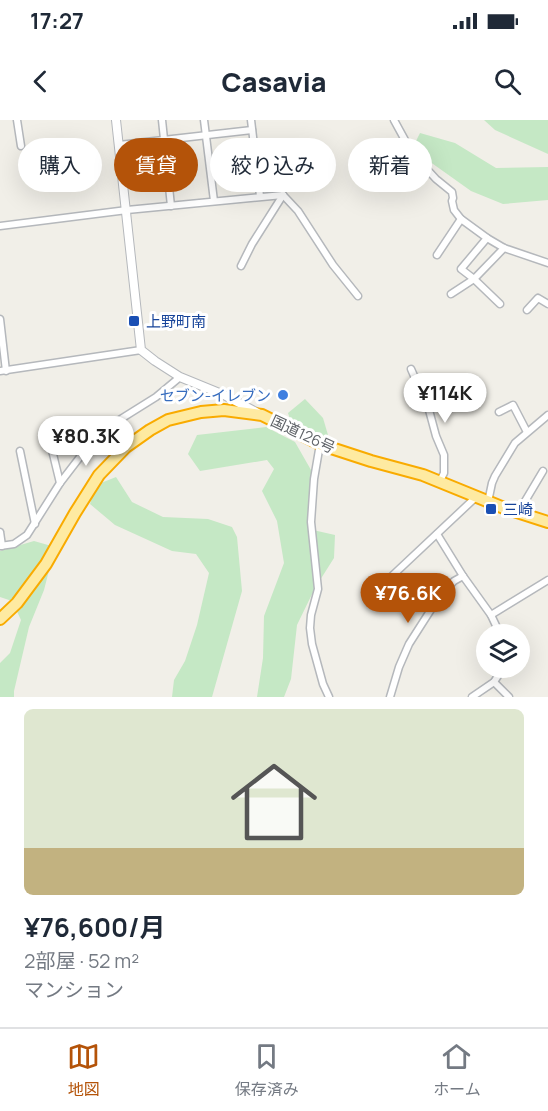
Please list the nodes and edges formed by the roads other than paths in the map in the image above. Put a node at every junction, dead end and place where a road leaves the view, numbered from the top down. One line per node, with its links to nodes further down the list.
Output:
1 (17, 120): 9 (street)
2 (116, 120): 10 (street)
3 (162, 120): 11 (street)
4 (204, 120): 8 (street)
5 (251, 120): 7 (street)
6 (394, 120): 20 (street)
7 (252, 130): 8 (street); 16 (street)
8 (206, 135): 12 (street); 17 (street)
9 (20, 138)
10 (118, 138)
11 (164, 138)
12 (181, 138)
13 (125, 192): 19 (street)
14 (170, 192): 18 (street)
15 (283, 195): 16 (street); 26 (street); 29 (street)
16 (260, 196): 17 (street)
17 (214, 201): 18 (street)
18 (171, 206): 19 (street)
19 (127, 210): 21 (street); 34 (street)
20 (461, 219): 22 (street); 24 (street)
21 (0, 226)
22 (487, 238): 23 (street); 27 (street)
23 (504, 248): 25 (street); 27 (street)
24 (437, 255)
25 (548, 263)
26 (241, 266)
27 (474, 279): 28 (street); 30 (street)
28 (451, 294)
29 (358, 296)
30 (500, 304)
31 (548, 304): 32 (street)
32 (527, 309)
33 (0, 319): 36 (street)
34 (141, 350): 36 (street); 37 (street)
35 (411, 369): 46 (street)
36 (3, 371)
37 (180, 376): 39 (street); 47 (street)
38 (498, 412): 41 (street)
39 (262, 415): 42 (highway, 国道126号); 60 (highway, 国道126号)
40 (548, 415): 41 (street)
41 (527, 432): 49 (street)
42 (320, 444): 46 (highway, 国道126号); 64 (street)
43 (52, 450): 47 (street)
44 (20, 451): 52 (street)
45 (543, 471): 50 (street)
46 (440, 481): 48 (highway, 国道126号)
47 (60, 483): 52 (street)
48 (477, 496): 49 (highway, 国道126号); 54 (street)
49 (488, 502): 50 (highway, 国道126号)
50 (518, 513): 51 (highway, 国道126号)
51 (548, 522)
52 (34, 524): 55 (street)
53 (0, 532): 55 (street)
54 (437, 534): 56 (street); 58 (street)
55 (1, 546)
56 (463, 576): 59 (street); 65 (street)
57 (548, 580): 59 (street)
58 (376, 591)
59 (490, 615): 61 (street)
60 (0, 619)
61 (495, 624)
62 (496, 678): 63 (street)
63 (494, 682): 66 (street); 67 (street)
64 (328, 697)
65 (390, 697)
66 (472, 697)
67 (509, 697)

